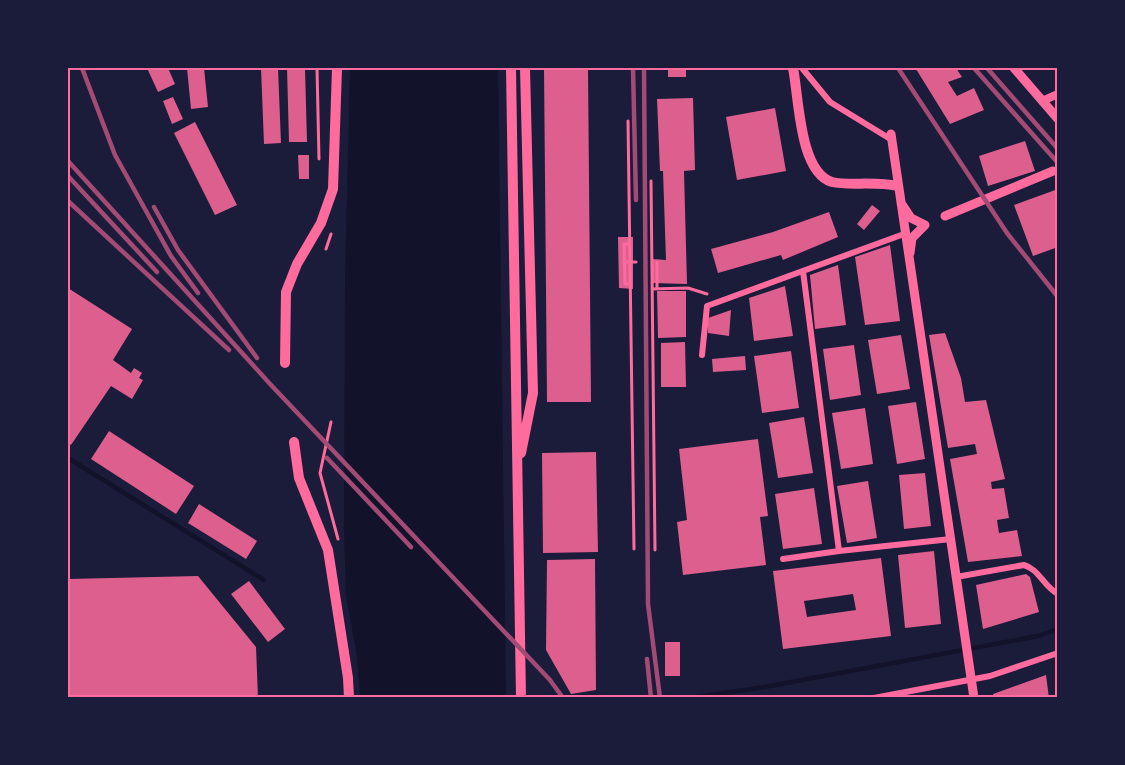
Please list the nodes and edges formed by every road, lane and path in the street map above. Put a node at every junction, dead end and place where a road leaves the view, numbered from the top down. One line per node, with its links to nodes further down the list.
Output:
1 (317, 68): 13 (path)
2 (337, 68): 30 (main road)
3 (511, 68): 32 (main road)
4 (525, 68): 32 (main road)
5 (802, 68): 12 (street)
6 (1014, 68): 9 (main road)
7 (794, 72): 16 (main road)
8 (1058, 94): 9 (street)
9 (1042, 101): 10 (main road)
10 (1058, 119)
11 (628, 121): 20 (path)
12 (891, 137): 16 (main road)
13 (320, 163)
14 (1053, 171): 18 (main road)
15 (651, 181): 28 (path)
16 (897, 186): 17 (main road)
17 (899, 201): 19 (main road); 24 (main road)
18 (945, 216)
19 (904, 234): 24 (main road); 25 (street)
20 (630, 244): 21 (path); 26 (path)
21 (624, 262): 22 (path); 26 (path)
22 (636, 262)
23 (657, 262): 28 (path)
24 (909, 263): 33 (main road)
25 (803, 271): 29 (street); 36 (street)
26 (630, 284): 34 (path)
27 (688, 288): 28 (path)
28 (655, 289): 35 (path)
29 (702, 355)
30 (285, 363)
31 (294, 442): 42 (main road)
32 (517, 474): 43 (main road)
33 (951, 539): 36 (street); 38 (main road)
34 (634, 549)
35 (655, 550)
36 (839, 551): 37 (street)
37 (783, 559)
38 (956, 577): 39 (street); 41 (main road)
39 (1058, 594)
40 (1058, 653): 41 (street)
41 (970, 676): 44 (street); 45 (main road); 46 (main road)
42 (348, 698)
43 (521, 698)
44 (874, 698)
45 (968, 698)
46 (974, 698)

